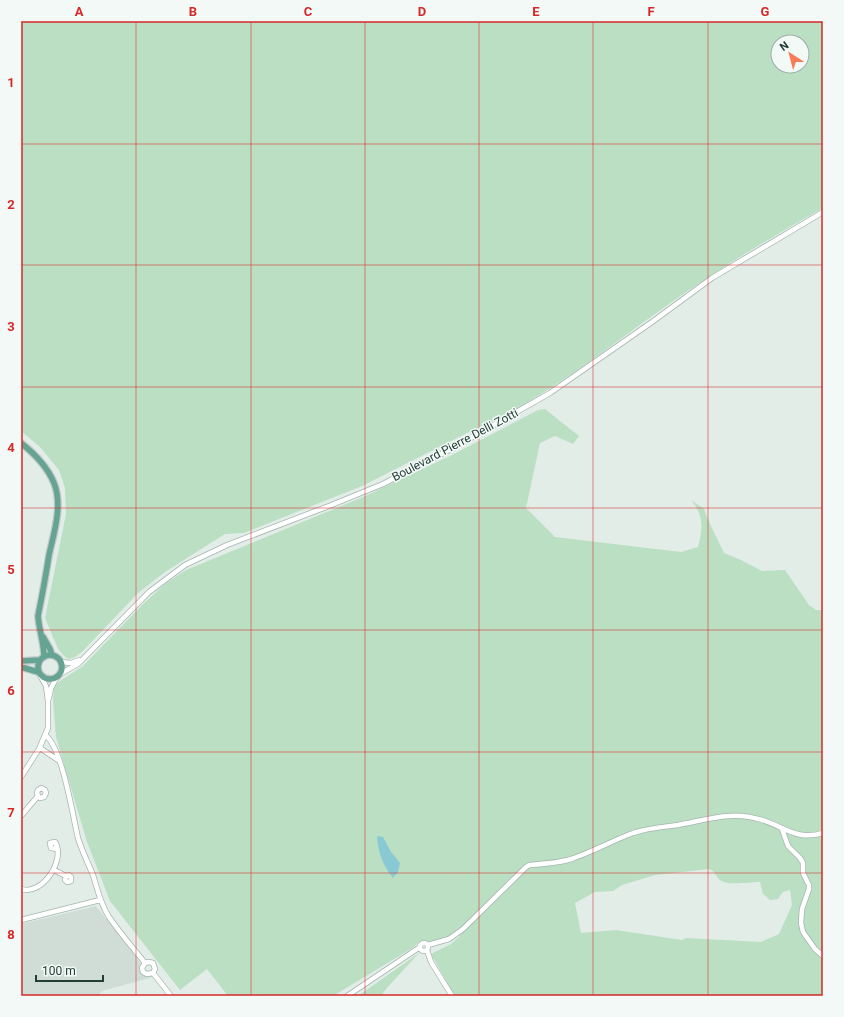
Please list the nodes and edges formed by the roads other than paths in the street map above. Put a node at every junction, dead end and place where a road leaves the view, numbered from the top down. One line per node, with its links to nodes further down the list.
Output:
1 (823, 212): 6 (street, Boulevard Pierre Delli Zotti)
2 (21, 443): 3 (main road)
3 (41, 634): 4 (main road); 5 (main road)
4 (52, 655): 5 (main road); 8 (main road)
5 (42, 658): 7 (main road); 10 (main road)
6 (81, 660): 8 (street); 11 (street, Boulevard Pierre Delli Zotti)
7 (21, 661)
8 (61, 662): 11 (main road)
9 (21, 667): 10 (main road)
10 (40, 674): 11 (main road); 12 (street)
11 (59, 676): 12 (street)
12 (48, 701): 13 (street)
13 (45, 735): 14 (street); 15 (street)
14 (40, 748): 15 (street); 16 (street)
15 (58, 760): 25 (street)
16 (21, 777)
17 (38, 796): 18 (street)
18 (21, 816)
19 (782, 829): 20 (street); 27 (street); 28 (street)
20 (823, 833)
21 (57, 849): 22 (street)
22 (54, 870): 23 (street); 24 (street)
23 (66, 876)
24 (21, 889)
25 (100, 900): 26 (street); 29 (street)
26 (21, 920)
27 (427, 948): 32 (street); 33 (street)
28 (823, 956)
29 (145, 963): 30 (street); 30 (street)
30 (153, 973): 31 (street)
31 (171, 996)
32 (347, 996)
33 (452, 996)

